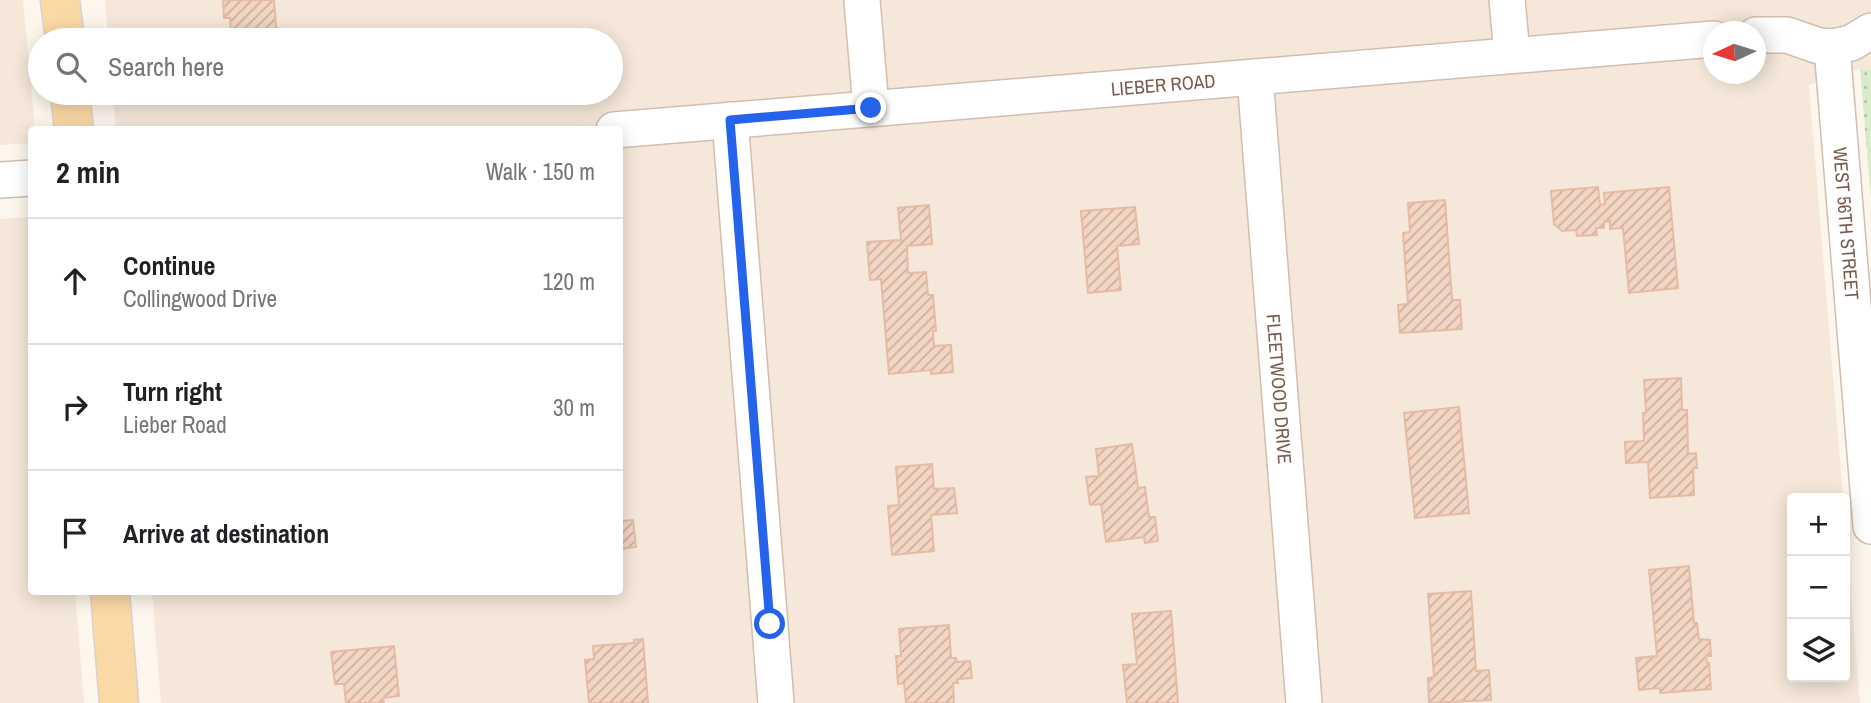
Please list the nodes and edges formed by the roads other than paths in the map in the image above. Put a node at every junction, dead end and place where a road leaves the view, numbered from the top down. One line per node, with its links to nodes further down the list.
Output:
1 (60, 0): 4 (main road)
2 (862, 0): 12 (street)
3 (1507, 0): 9 (street)
4 (64, 28)
5 (1871, 31): 8 (street)
6 (1766, 35): 8 (street)
7 (1703, 40): 9 (street, LIEBER ROAD)
8 (1832, 47): 18 (street, WEST 56TH STREET)
9 (1512, 54): 10 (street, LIEBER ROAD)
10 (1255, 77): 12 (street, LIEBER ROAD); 22 (street, FLEETWOOD DRIVE)
11 (71, 105): 14 (main road)
12 (871, 108): 13 (street, LIEBER ROAD)
13 (730, 120): 15 (street, LIEBER ROAD); 21 (street)
14 (74, 126)
15 (623, 129)
16 (28, 178): 17 (street)
17 (0, 180)
18 (1871, 526)
19 (110, 595): 20 (main road)
20 (119, 703)
21 (776, 703)
22 (1304, 703)

